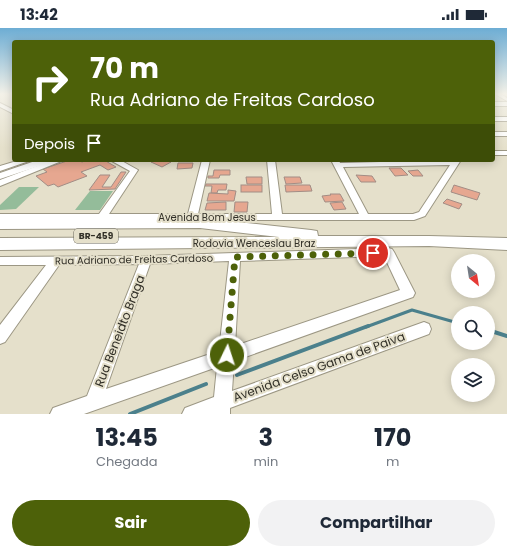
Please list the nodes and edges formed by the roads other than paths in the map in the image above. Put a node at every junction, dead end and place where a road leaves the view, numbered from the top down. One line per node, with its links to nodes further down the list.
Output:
1 (495, 119): 2 (street)
2 (507, 119)
3 (495, 134): 4 (street)
4 (507, 134)
5 (36, 162): 11 (main road); 12 (street)
6 (118, 162): 14 (street)
7 (206, 162): 15 (street)
8 (271, 162): 16 (street)
9 (336, 162): 17 (street)
10 (455, 162): 17 (street, Avenida Bom Jesus)
11 (3, 173)
12 (0, 183)
13 (0, 217): 14 (street, Avenida Bom Jesus)
14 (102, 217): 15 (street, Avenida Bom Jesus)
15 (192, 217): 16 (street, Avenida Bom Jesus)
16 (277, 217): 17 (street, Avenida Bom Jesus)
17 (365, 217)
18 (0, 224): 22 (main road)
19 (507, 236): 22 (main road, Rodovia Wenceslau Braz / BR-459)
20 (0, 237): 21 (main road, Rodovia Wenceslau Braz / BR-459)
21 (190, 239): 22 (main road, Rodovia Wenceslau Braz / BR-459); 23 (main road, Rodovia Wenceslau Braz / BR-459)
22 (313, 239): 24 (main road, Rodovia Wenceslau Braz / BR-459); 25 (main road)
23 (0, 244)
24 (507, 244)
25 (0, 250)
26 (235, 257): 27 (street, Rua Adriano de Freitas Cardoso); 32 (street); 32 (street, Rua Adriano de Freitas Cardoso)
27 (146, 260): 29 (street, Rua Adriano de Freitas Cardoso); 33 (street, Rua Beneidto Braga)
28 (0, 261): 29 (street, Rua Adriano de Freitas Cardoso)
29 (55, 261): 31 (street)
30 (424, 328): 34 (street, Avenida Celso Gama de Paiva)
31 (0, 337)
32 (227, 355): 33 (street); 34 (street)
33 (93, 402): 35 (street)
34 (221, 408): 36 (street, Avenida Celso Gama de Paiva)
35 (59, 414)
36 (191, 414)

